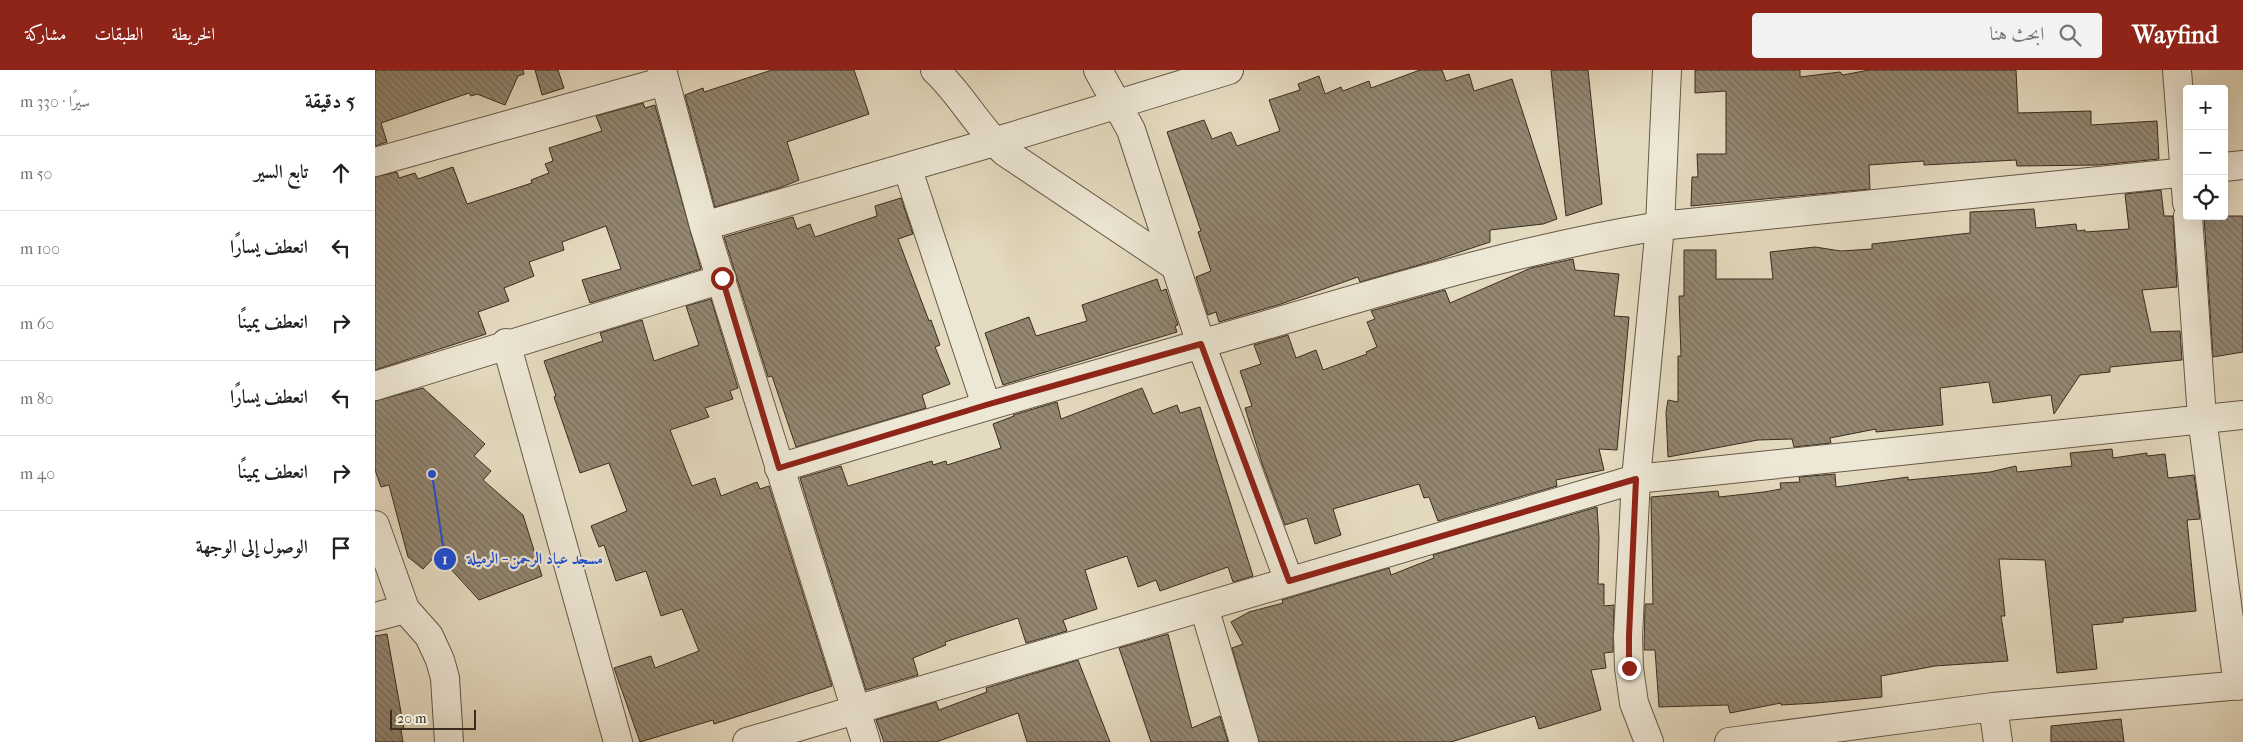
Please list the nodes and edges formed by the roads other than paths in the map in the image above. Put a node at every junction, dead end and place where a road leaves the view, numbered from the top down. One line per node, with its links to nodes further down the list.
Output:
1 (935, 70): 9 (street)
2 (1099, 70): 7 (street)
3 (1229, 70): 7 (street)
4 (1667, 70): 17 (street)
5 (2177, 70): 8 (street)
6 (663, 75): 10 (street); 16 (street)
7 (1119, 105): 9 (street); 18 (street)
8 (2183, 138)
9 (994, 142): 12 (street); 18 (street)
10 (375, 162)
11 (2243, 165): 13 (street)
12 (907, 167): 16 (street); 23 (street)
13 (2228, 167)
14 (2183, 172): 17 (street)
15 (2188, 220): 25 (street)
16 (704, 226): 19 (street)
17 (1660, 226): 21 (street); 27 (street)
18 (1175, 266): 21 (street)
19 (722, 278): 20 (street); 26 (street)
20 (507, 343): 22 (street); 37 (street)
21 (1201, 344): 23 (street); 29 (street)
22 (375, 386)
23 (986, 405): 26 (street)
24 (2243, 415): 25 (street)
25 (2202, 418): 27 (street); 33 (street)
26 (779, 468): 35 (street)
27 (1636, 479): 29 (street); 41 (street)
28 (375, 525): 31 (street)
29 (1289, 581): 30 (street)
30 (1204, 607): 35 (street); 40 (street)
31 (405, 609): 32 (street); 36 (street)
32 (375, 617)
33 (2240, 686): 34 (street)
34 (1993, 707): 42 (street); 43 (street)
35 (855, 709): 38 (street); 39 (street)
36 (449, 742)
37 (618, 742)
38 (747, 742)
39 (866, 742)
40 (1244, 742)
41 (1649, 742)
42 (1729, 742)
43 (1998, 742)

